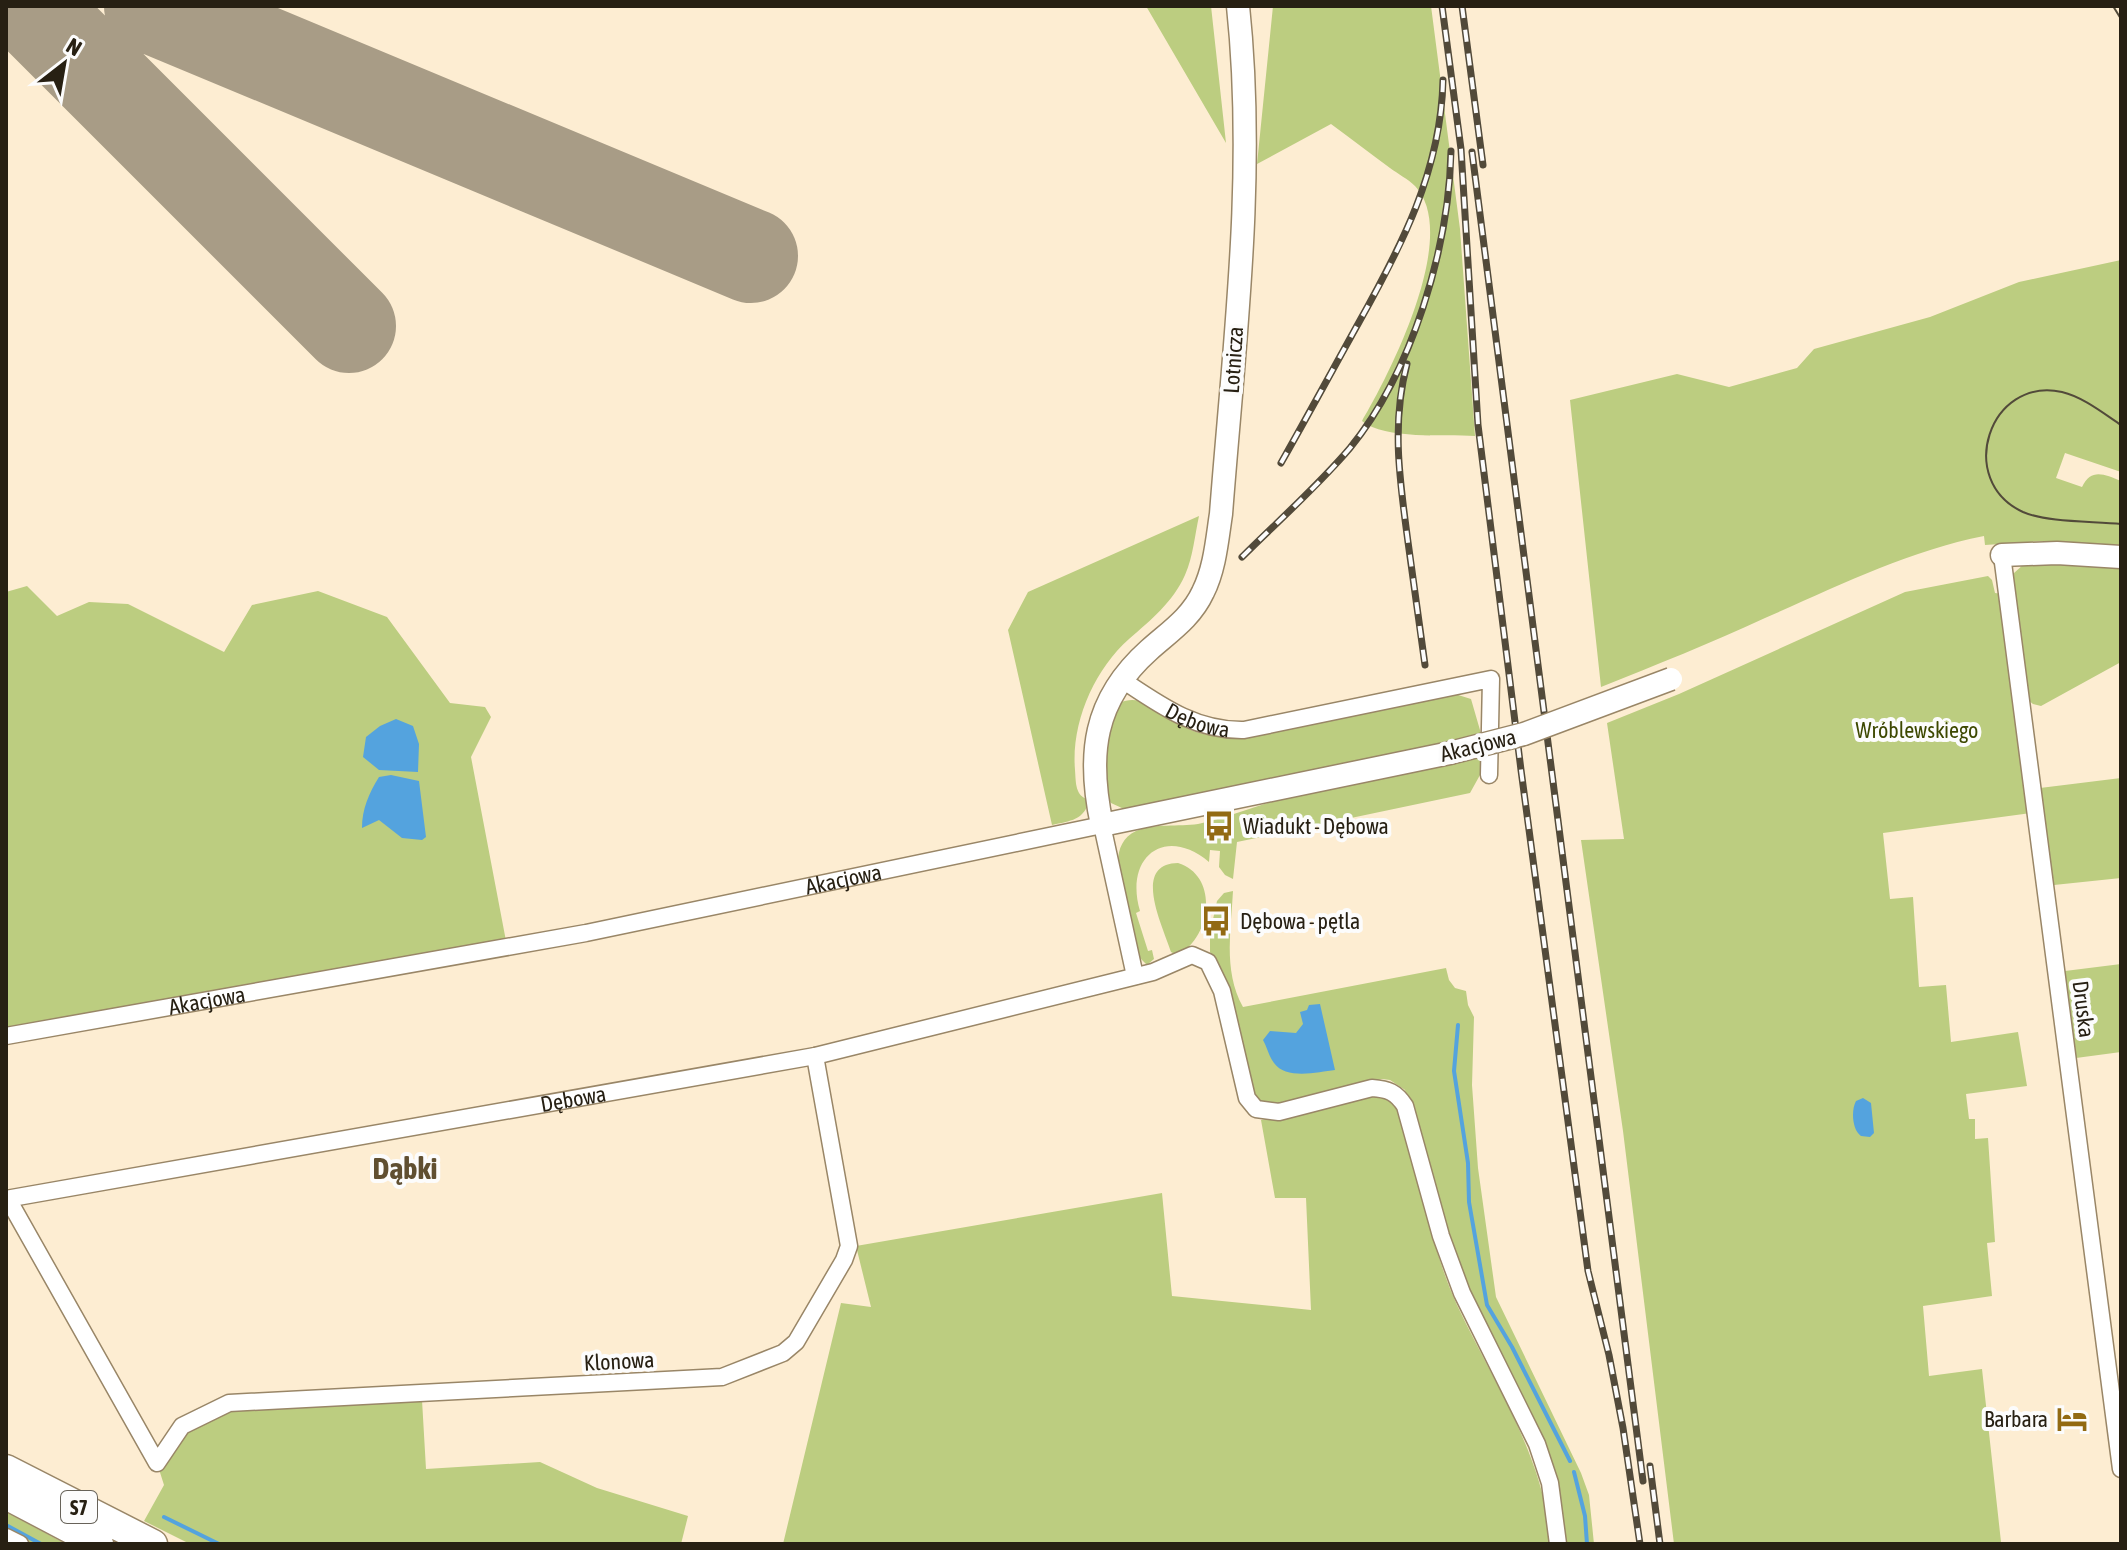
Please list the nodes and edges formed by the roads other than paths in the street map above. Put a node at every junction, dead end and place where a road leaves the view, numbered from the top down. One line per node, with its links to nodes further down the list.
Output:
1 (1238, 6): 4 (street, Lotnicza)
2 (2002, 555): 3 (street); 14 (street, Druska)
3 (2121, 557)
4 (1121, 679): 6 (street, Dębowa); 7 (street)
5 (1671, 679): 7 (street, Akacjowa, bridge)
6 (1489, 775)
7 (1102, 825): 8 (street); 9 (street, Akacjowa)
8 (1135, 976): 10 (street, Dębowa); 20 (street, Dębowa)
9 (6, 1036)
10 (815, 1056): 11 (street, Dębowa); 12 (street, Klonowa)
11 (7, 1199): 12 (street, Dębowa)
12 (157, 1463)
13 (6, 1469): 19 (highway, S7)
14 (2121, 1469)
15 (6, 1495): 18 (highway, S7)
16 (6, 1537): 17 (street)
17 (20, 1544)
18 (99, 1544)
19 (153, 1544)
20 (1558, 1544)

